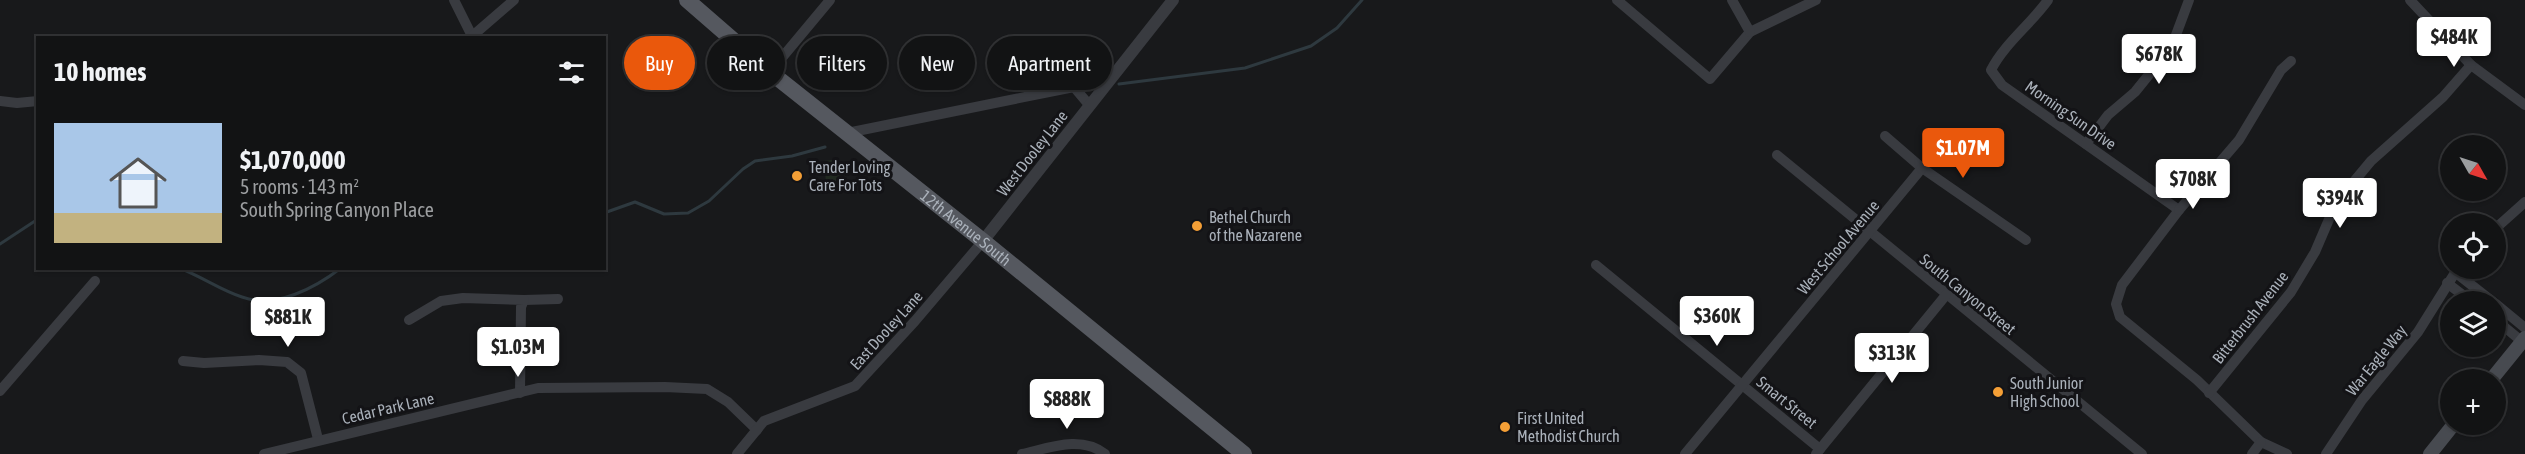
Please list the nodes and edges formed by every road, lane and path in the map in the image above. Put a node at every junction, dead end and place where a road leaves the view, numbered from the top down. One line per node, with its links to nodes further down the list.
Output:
1 (454, 0): 13 (street)
2 (514, 0): 14 (street)
3 (687, 0): 15 (main road, 12th Avenue South)
4 (830, 0): 16 (street)
5 (1173, 0): 23 (street, West Dooley Lane)
6 (1617, 0): 12 (street)
7 (1732, 0): 12 (street)
8 (1816, 0): 12 (street)
9 (2048, 0): 26 (street, Morning Sun Drive)
10 (2188, 0): 26 (street)
11 (2410, 0): 18 (street)
12 (1750, 32)
13 (472, 36)
14 (473, 36)
15 (728, 36)
16 (785, 54)
17 (2291, 61): 30 (street)
18 (2471, 65): 22 (street); 55 (street, Bitterbrush Avenue)
19 (785, 84): 24 (main road, 12th Avenue South)
20 (0, 101): 21 (street)
21 (36, 101)
22 (2525, 105)
23 (1090, 106): 24 (street); 34 (street, West Dooley Lane)
24 (847, 134): 34 (main road, 12th Avenue South)
25 (1885, 136): 28 (street)
26 (2086, 144): 30 (street, Morning Sun Drive)
27 (1777, 155): 32 (street, South Canyon Street)
28 (1922, 168): 32 (street, West School Avenue); 33 (street)
29 (2525, 202): 31 (street)
30 (2179, 210): 55 (street)
31 (2506, 219)
32 (1870, 233): 42 (street, South Canyon Street); 52 (street, West School Avenue)
33 (2026, 240)
34 (983, 241): 56 (street, East Dooley Lane); 66 (main road, 12th Avenue South)
35 (1596, 265): 52 (street, Smart Street)
36 (2450, 279): 39 (street, War Eagle Way)
37 (2466, 279): 41 (street, War Eagle Way)
38 (95, 281): 53 (street)
39 (2448, 283): 40 (street); 71 (street, War Eagle Way)
40 (2458, 291)
41 (2480, 291)
42 (1946, 295): 60 (street); 68 (street, South Canyon Street)
43 (558, 299): 44 (street)
44 (524, 300): 46 (street); 54 (street)
45 (2506, 313): 48 (street, War Eagle Way)
46 (409, 320)
47 (2506, 328): 49 (street)
48 (2525, 328)
49 (2524, 341): 51 (main road)
50 (183, 360): 58 (street)
51 (2500, 369)
52 (1742, 385): 60 (street, Smart Street); 67 (street, West School Avenue)
53 (1, 388)
54 (520, 393): 56 (street, Cedar Park Lane); 58 (street, Cedar Park Lane)
55 (2209, 393): 59 (street)
56 (757, 430): 63 (street, East Dooley Lane)
57 (2445, 435): 72 (main road)
58 (318, 439): 62 (street, Cedar Park Lane)
59 (2261, 442): 61 (street); 69 (street)
60 (1818, 451)
61 (2269, 451): 70 (street)
62 (264, 454)
63 (737, 454)
64 (1022, 454): 65 (street)
65 (1105, 454)
66 (1244, 454)
67 (1685, 454)
68 (2142, 454)
69 (2252, 454)
70 (2287, 454)
71 (2326, 454)
72 (2430, 454)

